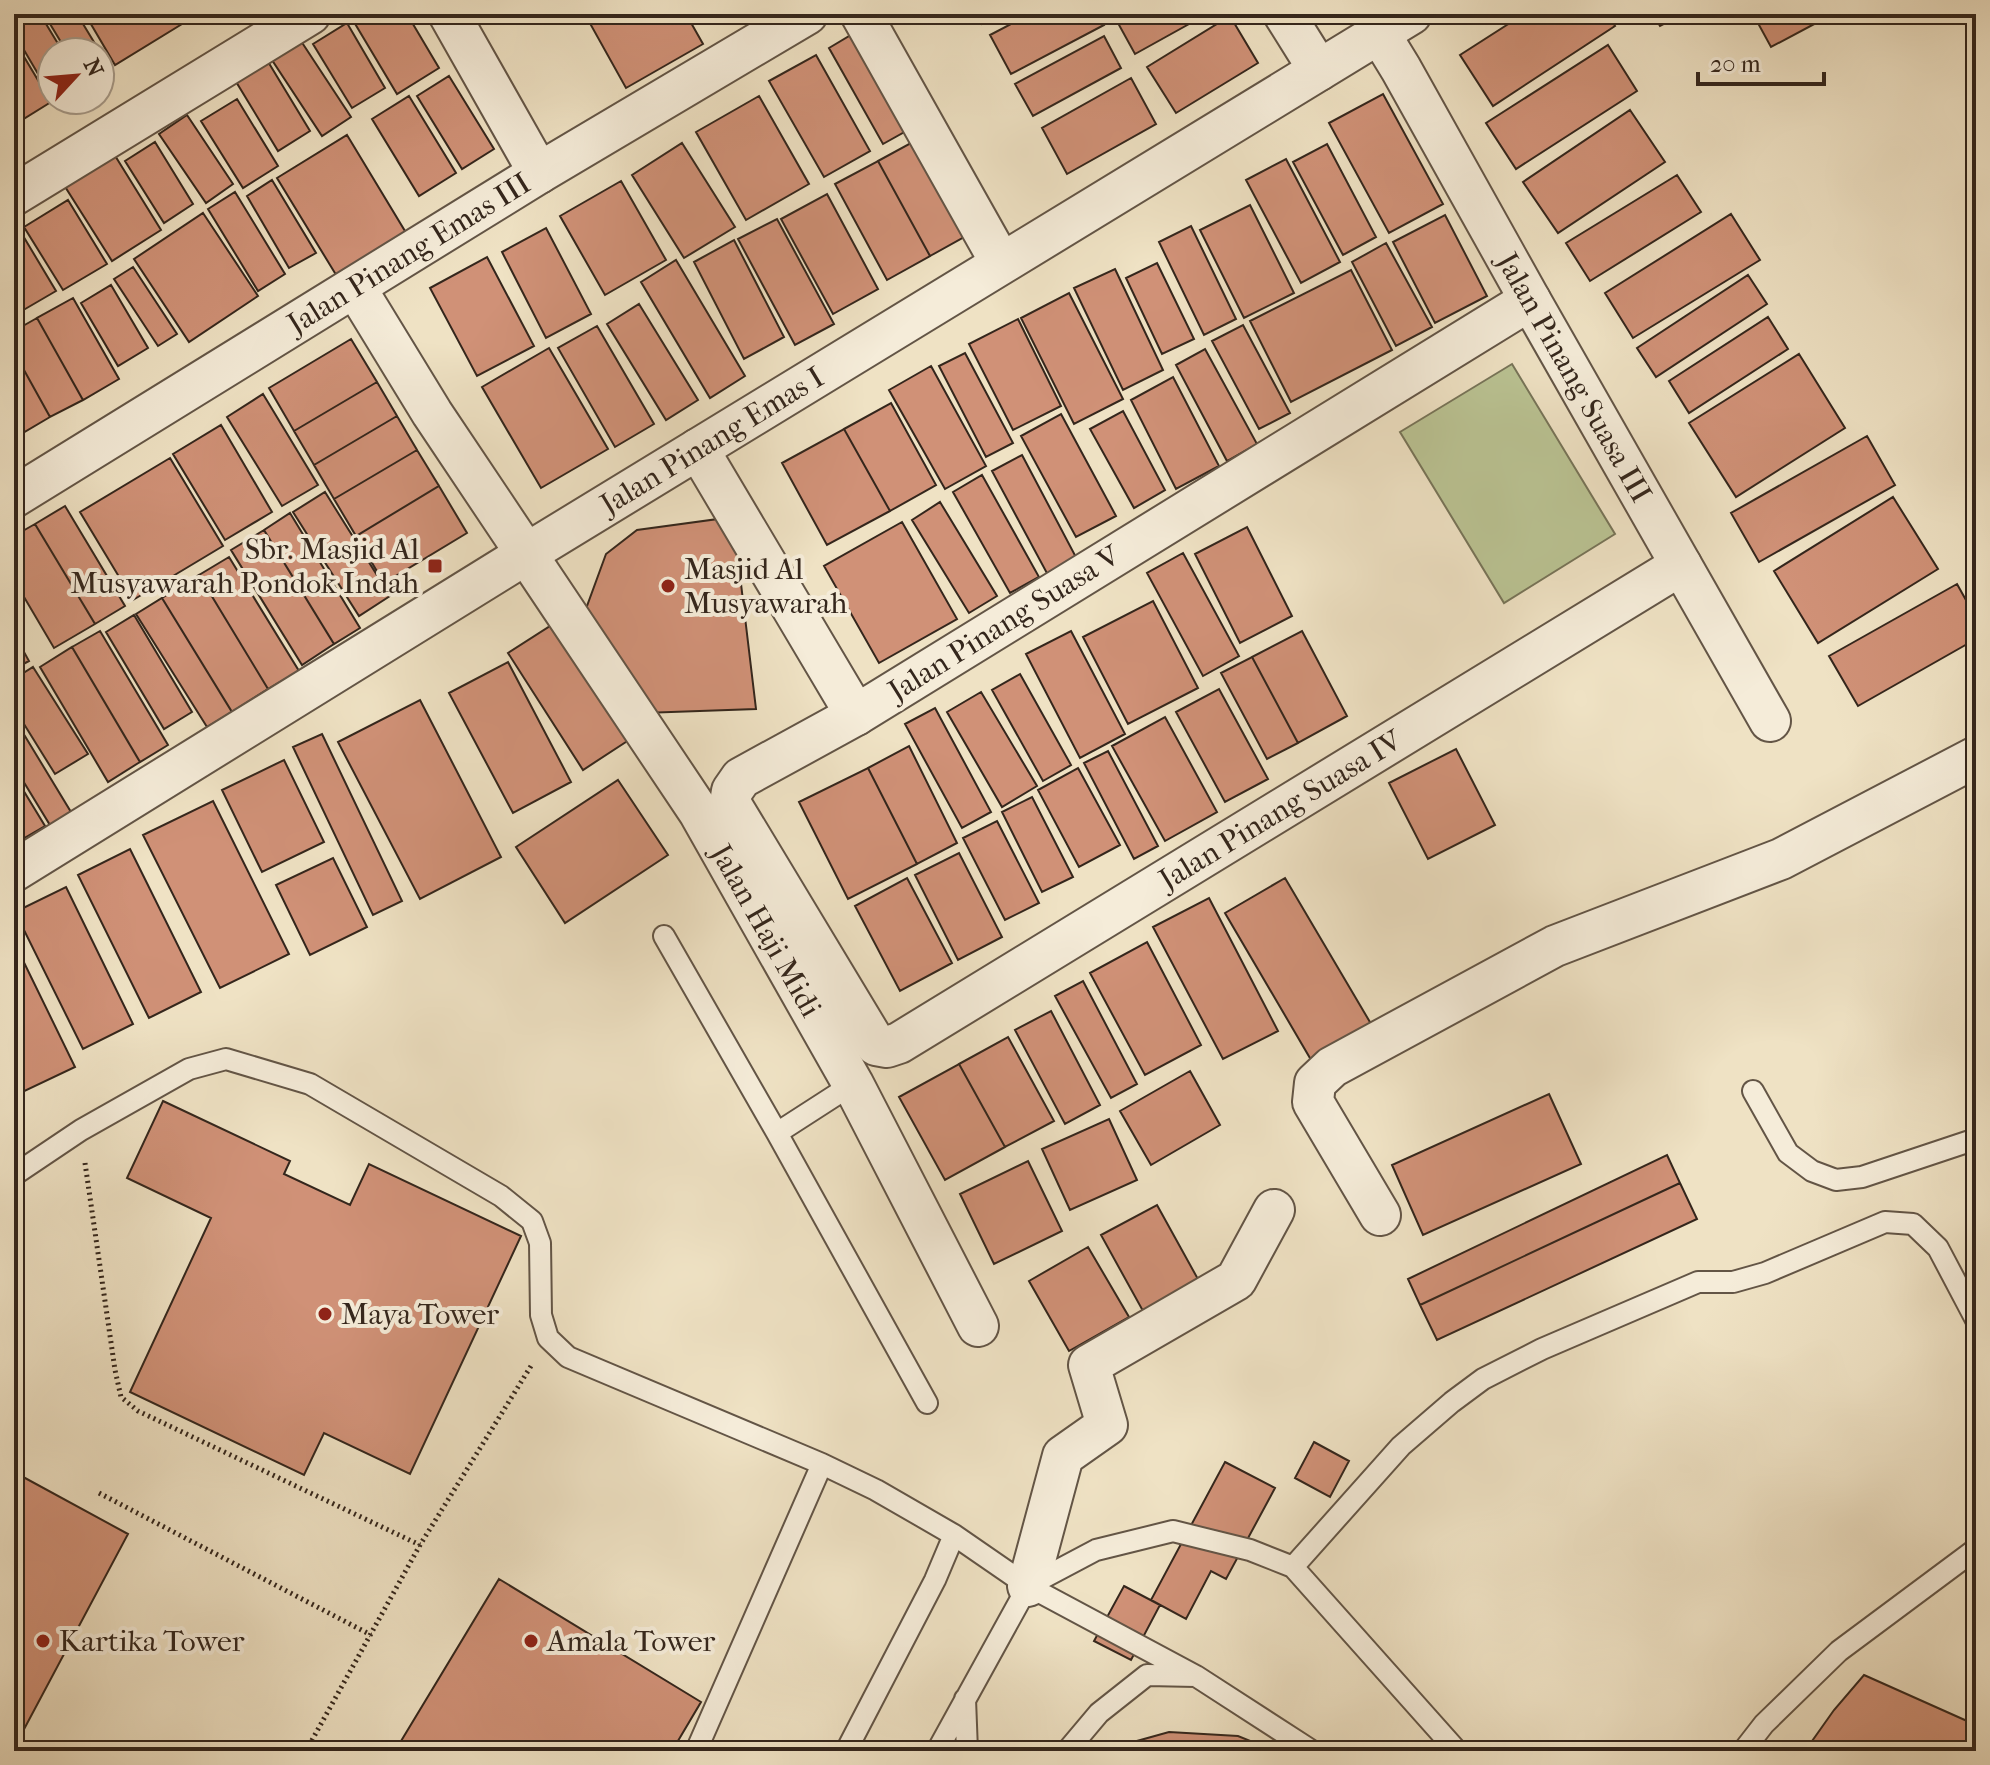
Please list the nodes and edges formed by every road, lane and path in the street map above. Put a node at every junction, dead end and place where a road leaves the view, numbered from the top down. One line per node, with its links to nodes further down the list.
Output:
1 (310, 14): 9 (street)
2 (449, 14): 8 (street)
3 (807, 14): 8 (street, Jalan Pinang Emas III)
4 (861, 14): 10 (street)
5 (1284, 14): 7 (street)
6 (1395, 24): 7 (street, Jalan Pinang Emas I); 12 (street, Jalan Pinang Suasa III)
7 (1319, 70): 10 (street, Jalan Pinang Emas I)
8 (539, 173): 11 (street, Jalan Pinang Emas III)
9 (14, 195)
10 (1001, 263): 13 (street, Jalan Pinang Emas I)
11 (355, 287): 14 (street, Jalan Pinang Emas III); 15 (street, Jalan Haji Midi)
12 (1530, 300): 16 (street, Jalan Pinang Suasa III); 17 (street, Jalan Pinang Suasa V)
13 (698, 449): 15 (street, Jalan Pinang Emas I); 17 (street)
14 (14, 497)
15 (526, 554): 20 (street, Jalan Pinang Emas I); 23 (street, Jalan Haji Midi)
16 (1681, 565): 18 (street, Jalan Pinang Suasa III); 22 (street, Jalan Pinang Suasa IV)
17 (856, 715): 22 (street, Jalan Pinang Suasa V)
18 (1770, 721)
19 (1976, 757): 30 (street)
20 (14, 871)
21 (664, 936): 26 (lane)
22 (876, 1045)
23 (853, 1084): 26 (lane); 32 (street, Jalan Haji Midi)
24 (1753, 1091): 27 (lane)
25 (81, 1130): 28 (lane); 33 (lane); 38 (path)
26 (777, 1133): 34 (lane)
27 (1976, 1139)
28 (14, 1175)
29 (1274, 1210): 41 (street)
30 (1380, 1215)
31 (1976, 1320): 40 (lane)
32 (978, 1326)
33 (548, 1338): 35 (lane); 38 (path)
34 (927, 1403)
35 (822, 1464): 37 (lane); 47 (lane)
36 (99, 1493): 42 (path)
37 (954, 1535): 41 (lane); 48 (lane)
38 (420, 1545): 42 (path)
39 (1976, 1549): 45 (lane)
40 (1293, 1567): 41 (lane); 53 (lane)
41 (1028, 1586): 43 (lane); 44 (lane)
42 (371, 1635): 46 (path)
43 (1196, 1676): 51 (lane); 52 (lane)
44 (965, 1699): 49 (lane); 50 (lane)
45 (1764, 1724): 54 (lane); 55 (lane)
46 (306, 1751)
47 (696, 1751)
48 (846, 1751)
49 (937, 1751)
50 (967, 1751)
51 (1067, 1751)
52 (1312, 1751)
53 (1457, 1751)
54 (1743, 1751)
55 (1754, 1751)

